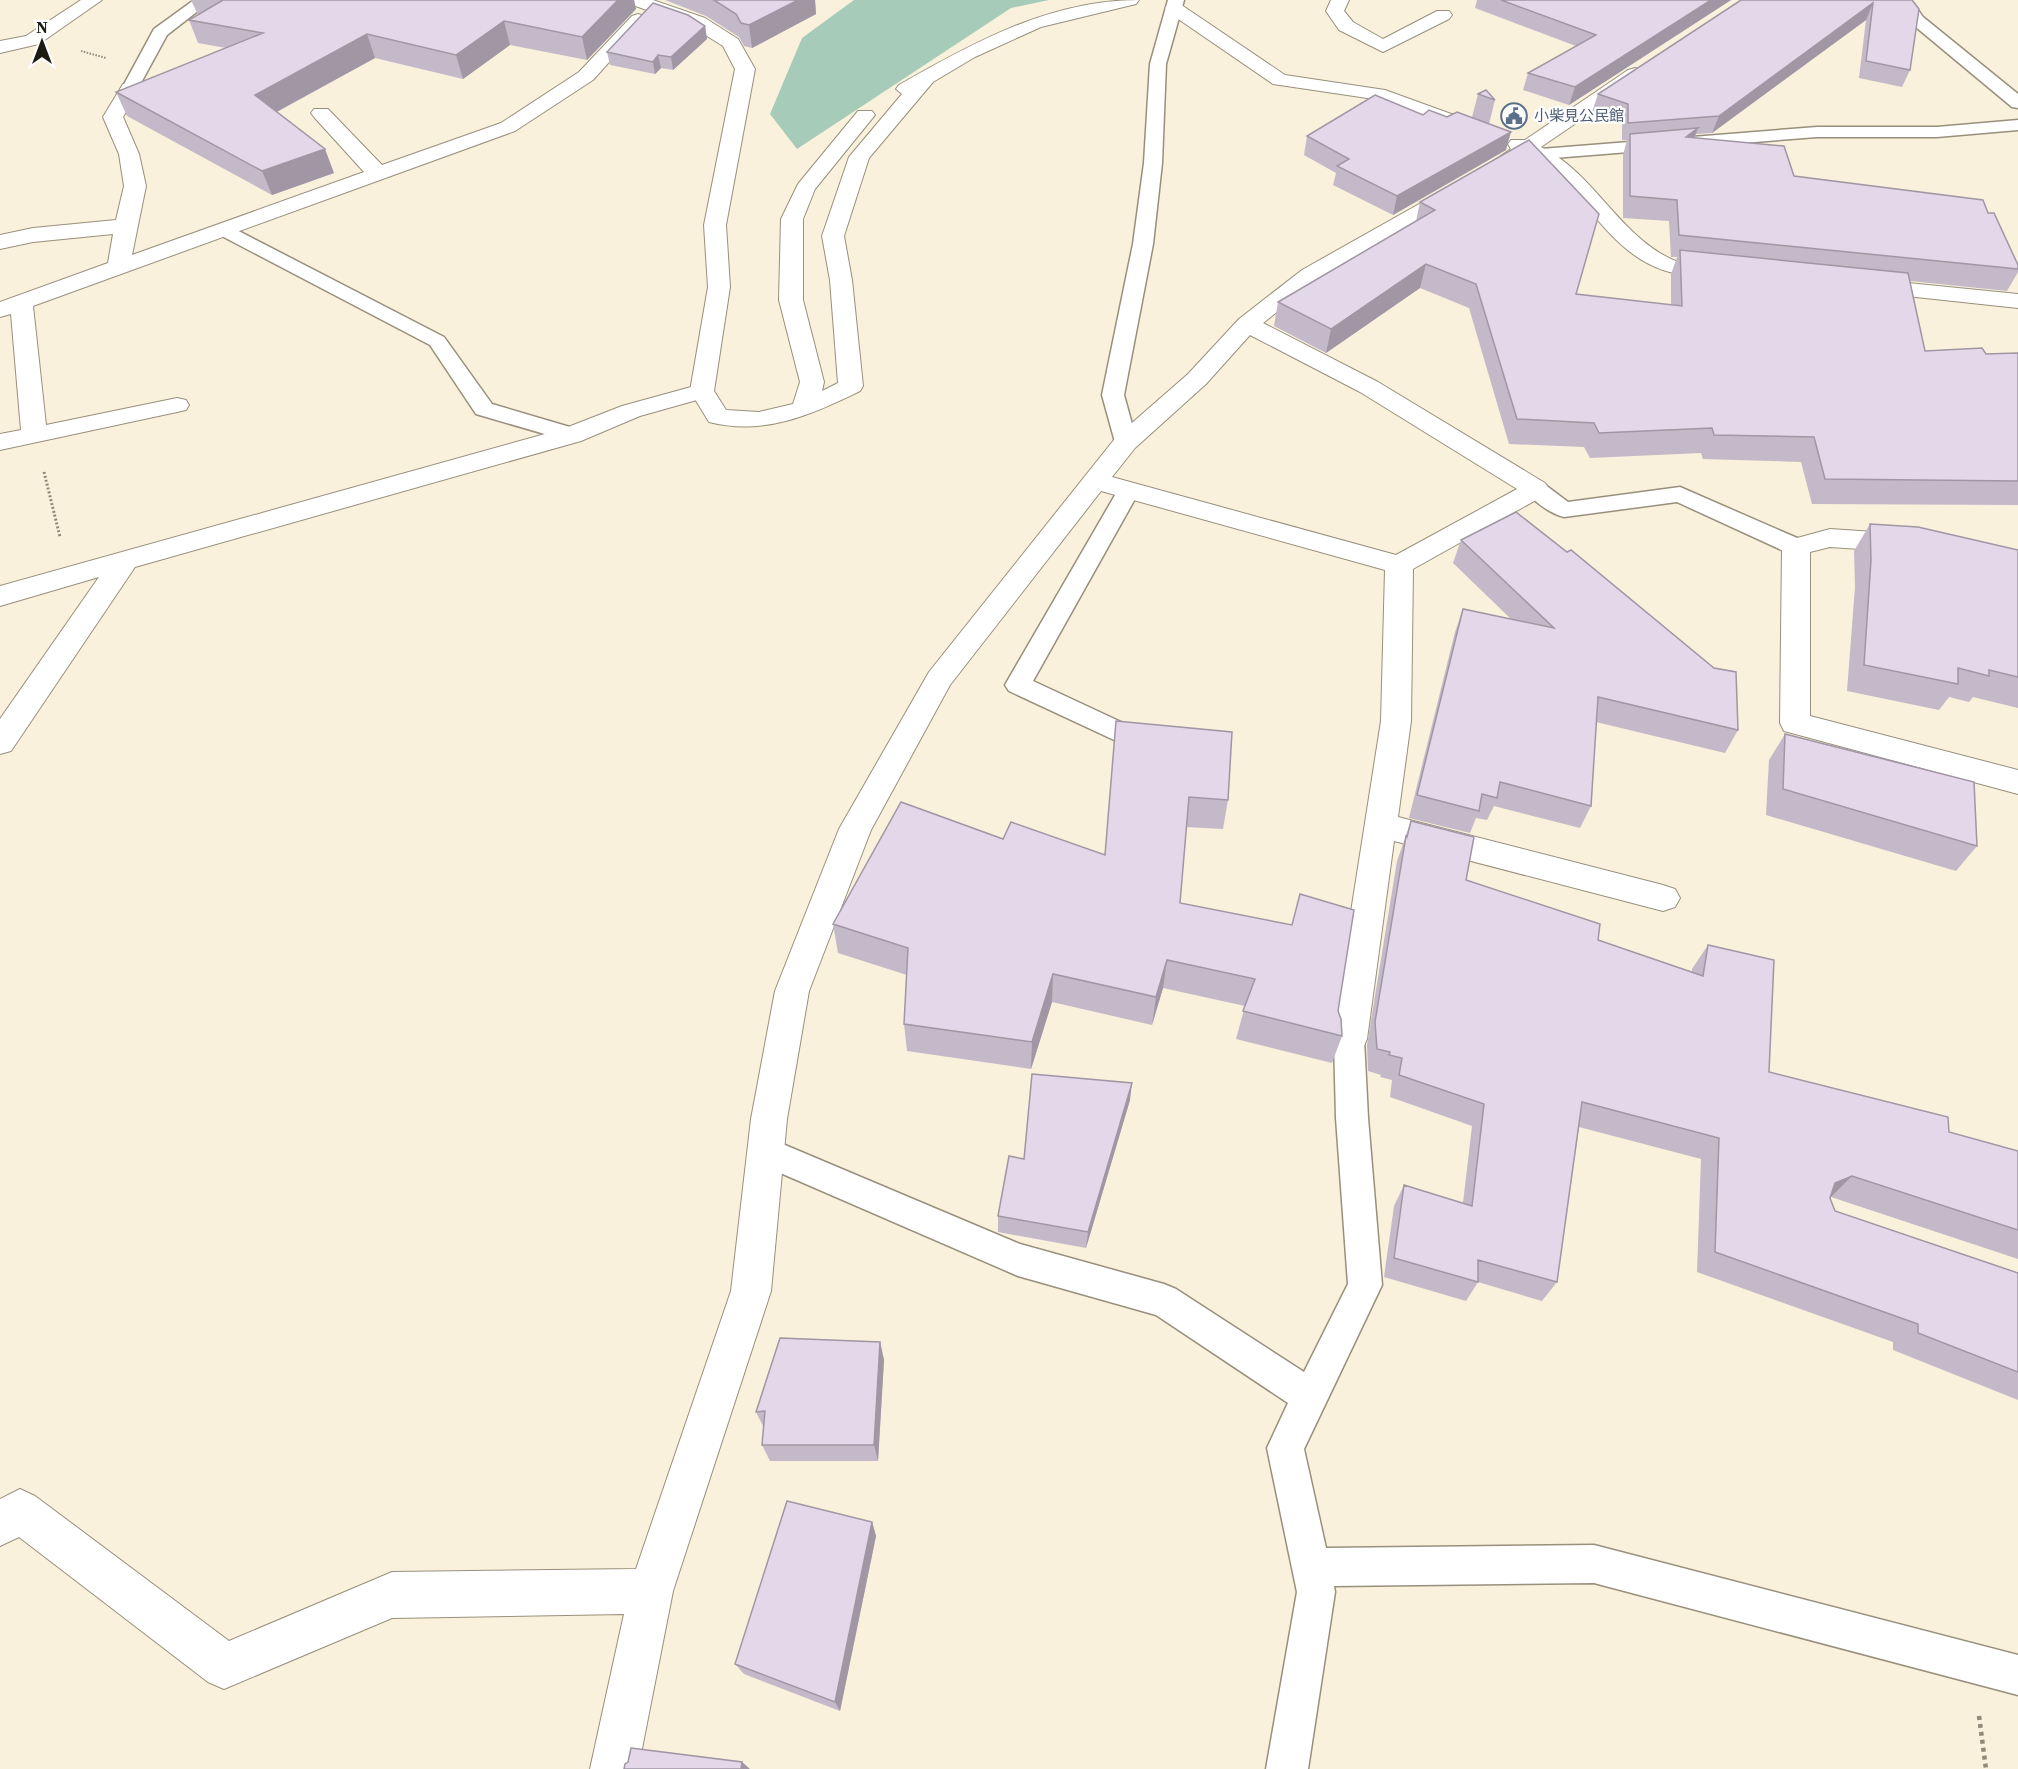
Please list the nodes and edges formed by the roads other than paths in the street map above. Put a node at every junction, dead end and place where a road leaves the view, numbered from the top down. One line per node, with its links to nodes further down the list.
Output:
1 (93, 0): 9 (street)
2 (204, 0): 12 (lane)
3 (1130, 0): 11 (street)
4 (1340, 0): 8 (street)
5 (1903, 0): 13 (lane)
6 (645, 2): 17 (street); 27 (street)
7 (1175, 4): 16 (street); 33 (lane)
8 (1443, 15)
9 (0, 47)
10 (1661, 56): 16 (street)
11 (924, 80): 29 (street); 29 (street)
12 (130, 88): 18 (street)
13 (2018, 103)
14 (321, 113): 17 (street)
15 (2018, 125): 16 (lane)
16 (1535, 151): 22 (street); 26 (street)
17 (378, 174): 19 (street)
18 (125, 226): 20 (street); 21 (street)
19 (225, 230): 21 (street); 31 (lane)
20 (0, 242)
21 (119, 268): 25 (street)
22 (1744, 273)
23 (1847, 284): 24 (street)
24 (2018, 301)
25 (11, 306): 30 (street)
26 (1247, 324): 33 (street); 35 (street)
27 (702, 392): 29 (street); 31 (street)
28 (177, 405): 30 (street)
29 (804, 409)
30 (34, 434): 32 (street)
31 (572, 435): 39 (street)
32 (0, 442)
33 (1126, 442): 34 (street)
34 (1095, 481): 36 (street); 48 (street)
35 (1536, 489): 38 (lane); 40 (street)
36 (1129, 490): 40 (street); 42 (lane)
37 (1936, 545): 38 (street)
38 (1796, 547): 44 (street)
39 (125, 561): 41 (street); 43 (street)
40 (1399, 565): 45 (street)
41 (0, 596)
42 (1127, 736)
43 (0, 743)
44 (2018, 783)
45 (1381, 825): 46 (street); 47 (street)
46 (1663, 898)
47 (1349, 1038): 49 (lane)
48 (766, 1152): 49 (lane); 52 (street)
49 (1310, 1397): 51 (lane)
50 (0, 1524): 52 (street)
51 (1311, 1567): 53 (lane); 55 (lane)
52 (651, 1591): 54 (street)
53 (2018, 1675)
54 (614, 1769)
55 (1287, 1769)

